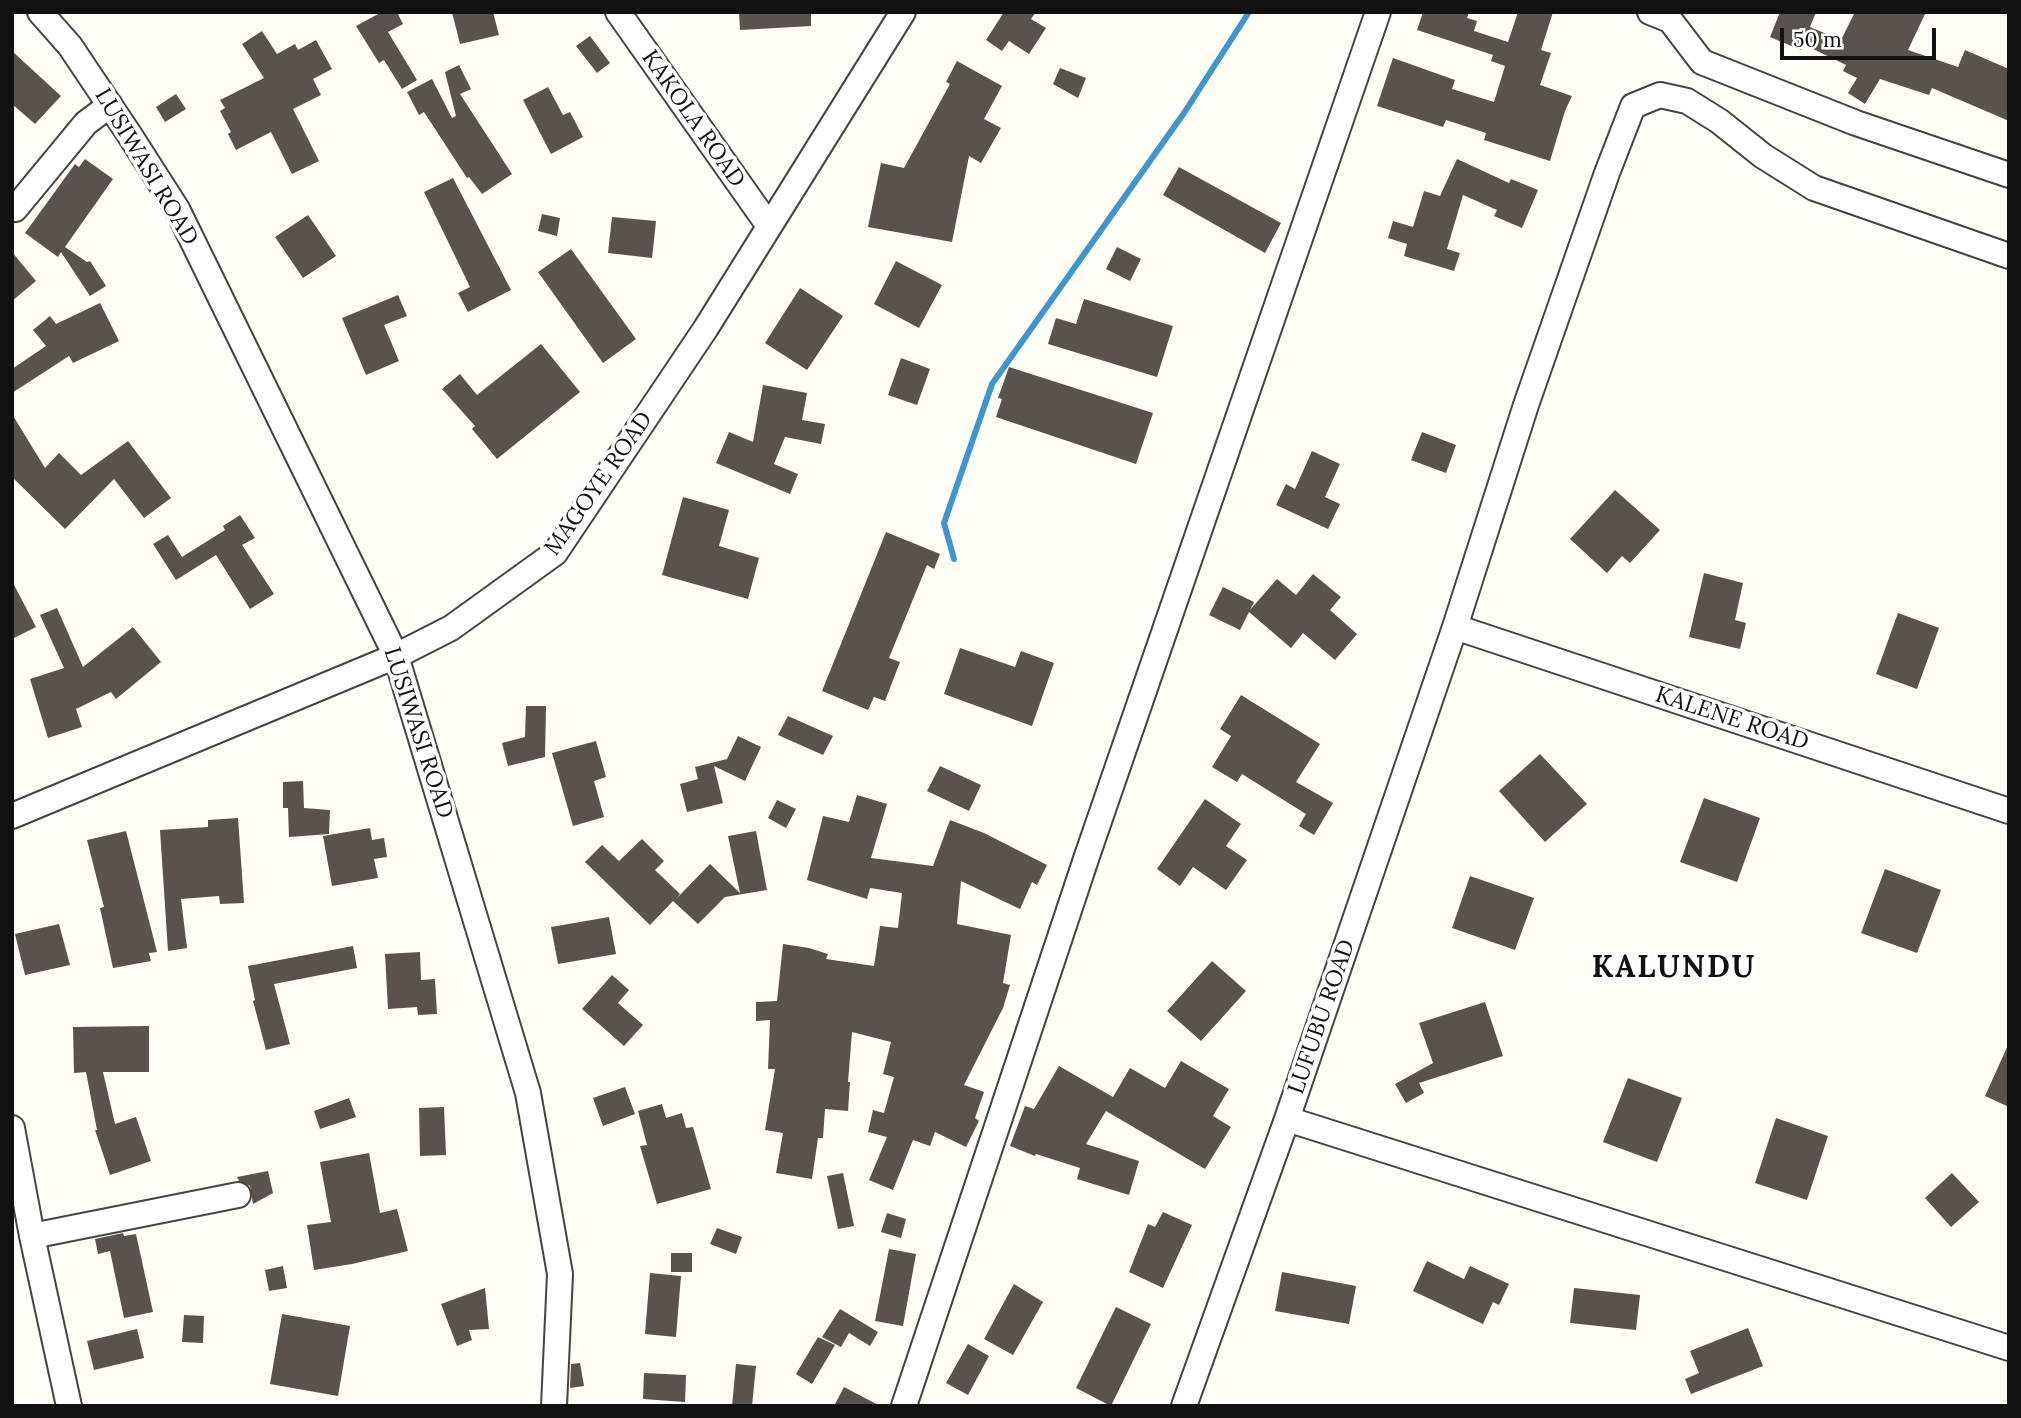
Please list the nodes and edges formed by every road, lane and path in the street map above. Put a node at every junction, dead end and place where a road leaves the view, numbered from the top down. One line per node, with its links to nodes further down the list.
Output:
1 (40, 12): 6 (street, LUSIWASI ROAD)
2 (618, 12): 9 (street, KAKOLA ROAD)
3 (903, 12): 9 (street, MAGOYE ROAD)
4 (1378, 12): 22 (street)
5 (1666, 15): 7 (street)
6 (110, 105): 8 (street); 12 (street, LUSIWASI ROAD)
7 (2009, 175)
8 (15, 209)
9 (769, 226): 12 (street, MAGOYE ROAD)
10 (2009, 256): 11 (street, LUFUBU ROAD)
11 (1455, 627): 13 (street, KALENE ROAD); 15 (street, LUFUBU ROAD)
12 (396, 656): 14 (street, MAGOYE ROAD); 21 (street, LUSIWASI ROAD)
13 (2009, 811)
14 (12, 816)
15 (1287, 1119): 19 (street); 23 (street, LUFUBU ROAD)
16 (12, 1128): 18 (street)
17 (238, 1195): 18 (street)
18 (32, 1236): 20 (street)
19 (2009, 1348)
20 (69, 1406)
21 (554, 1406)
22 (904, 1406)
23 (1184, 1406)

